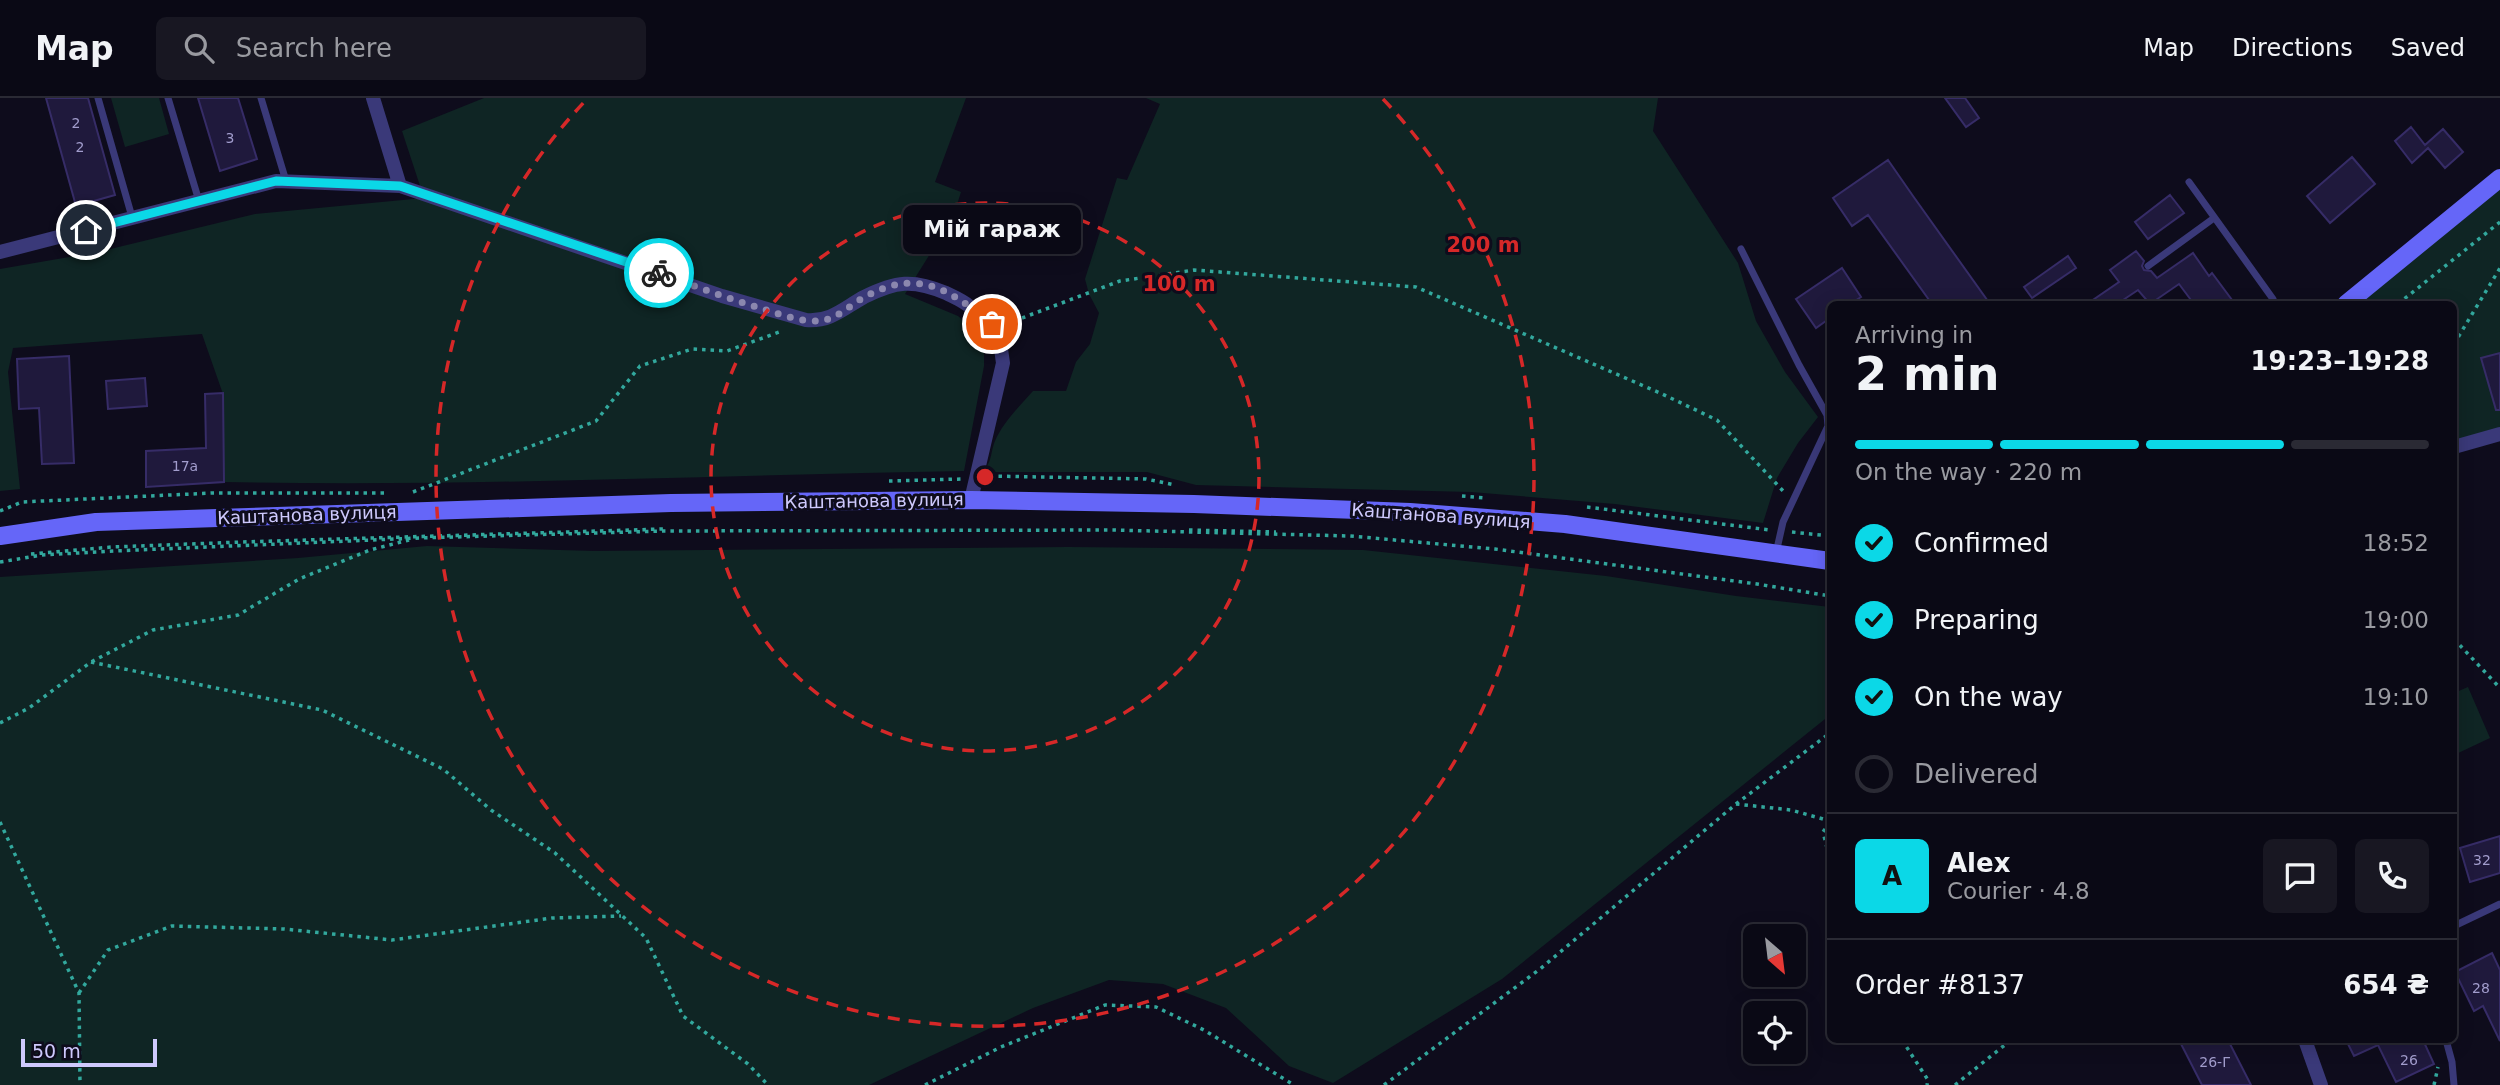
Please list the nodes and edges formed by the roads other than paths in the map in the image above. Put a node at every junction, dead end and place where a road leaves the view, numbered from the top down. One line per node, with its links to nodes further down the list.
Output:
1 (98, 98): 10 (lane)
2 (168, 98): 9 (lane)
3 (261, 98): 7 (lane)
4 (373, 98): 8 (street)
5 (2500, 178): 16 (main road)
6 (2189, 181): 11 (lane)
7 (286, 182): 8 (street); 9 (street)
8 (400, 186): 21 (street)
9 (199, 201): 10 (street)
10 (132, 218): 13 (street)
11 (2214, 219): 14 (lane); 15 (lane)
12 (1741, 249): 17 (lane)
13 (0, 252)
14 (2148, 266)
15 (2273, 299)
16 (2350, 301)
17 (1827, 415)
18 (1827, 428): 23 (lane)
19 (2500, 434): 20 (street)
20 (2457, 446)
21 (971, 499): 22 (main road, Каштанова вулиця); 23 (main road, Каштанова вулиця)
22 (0, 536)
23 (1776, 553): 24 (main road, Каштанова вулиця)
24 (1827, 561)
25 (2500, 904): 26 (lane)
26 (2457, 925)
27 (2306, 1043): 29 (street)
28 (2447, 1043): 30 (lane)
29 (2321, 1085)
30 (2454, 1085)

